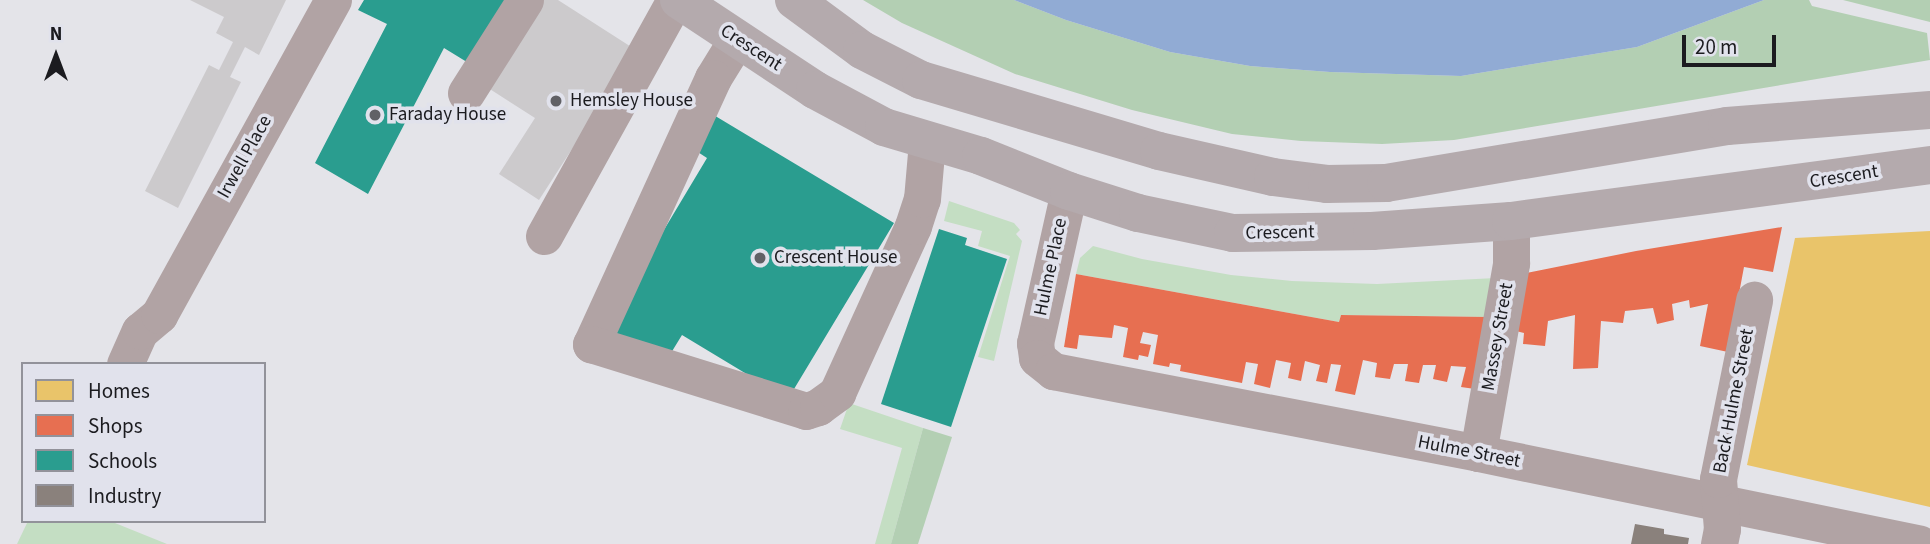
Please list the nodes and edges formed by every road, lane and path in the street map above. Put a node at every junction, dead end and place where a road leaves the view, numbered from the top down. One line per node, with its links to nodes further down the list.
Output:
1 (333, 0): 15 (street, Irwell Place)
2 (524, 0): 6 (street)
3 (677, 0): 5 (highway, Crescent); 12 (street)
4 (794, 0): 7 (highway)
5 (737, 39): 8 (highway, Crescent); 8 (street)
6 (466, 93)
7 (1930, 110)
8 (927, 142): 10 (highway, Crescent)
9 (1930, 165): 11 (highway, Crescent)
10 (1069, 191): 11 (highway, Crescent); 14 (street, Hulme Place)
11 (1511, 221): 16 (street, Massey Street)
12 (544, 236)
13 (1754, 300): 17 (street, Back Hulme Street)
14 (1035, 343): 16 (street, Hulme Street)
15 (126, 362)
16 (1478, 453): 17 (street, Hulme Street)
17 (1719, 504): 18 (street, Back Hulme Street); 19 (street, Hulme Street)
18 (1718, 544)
19 (1920, 544)

